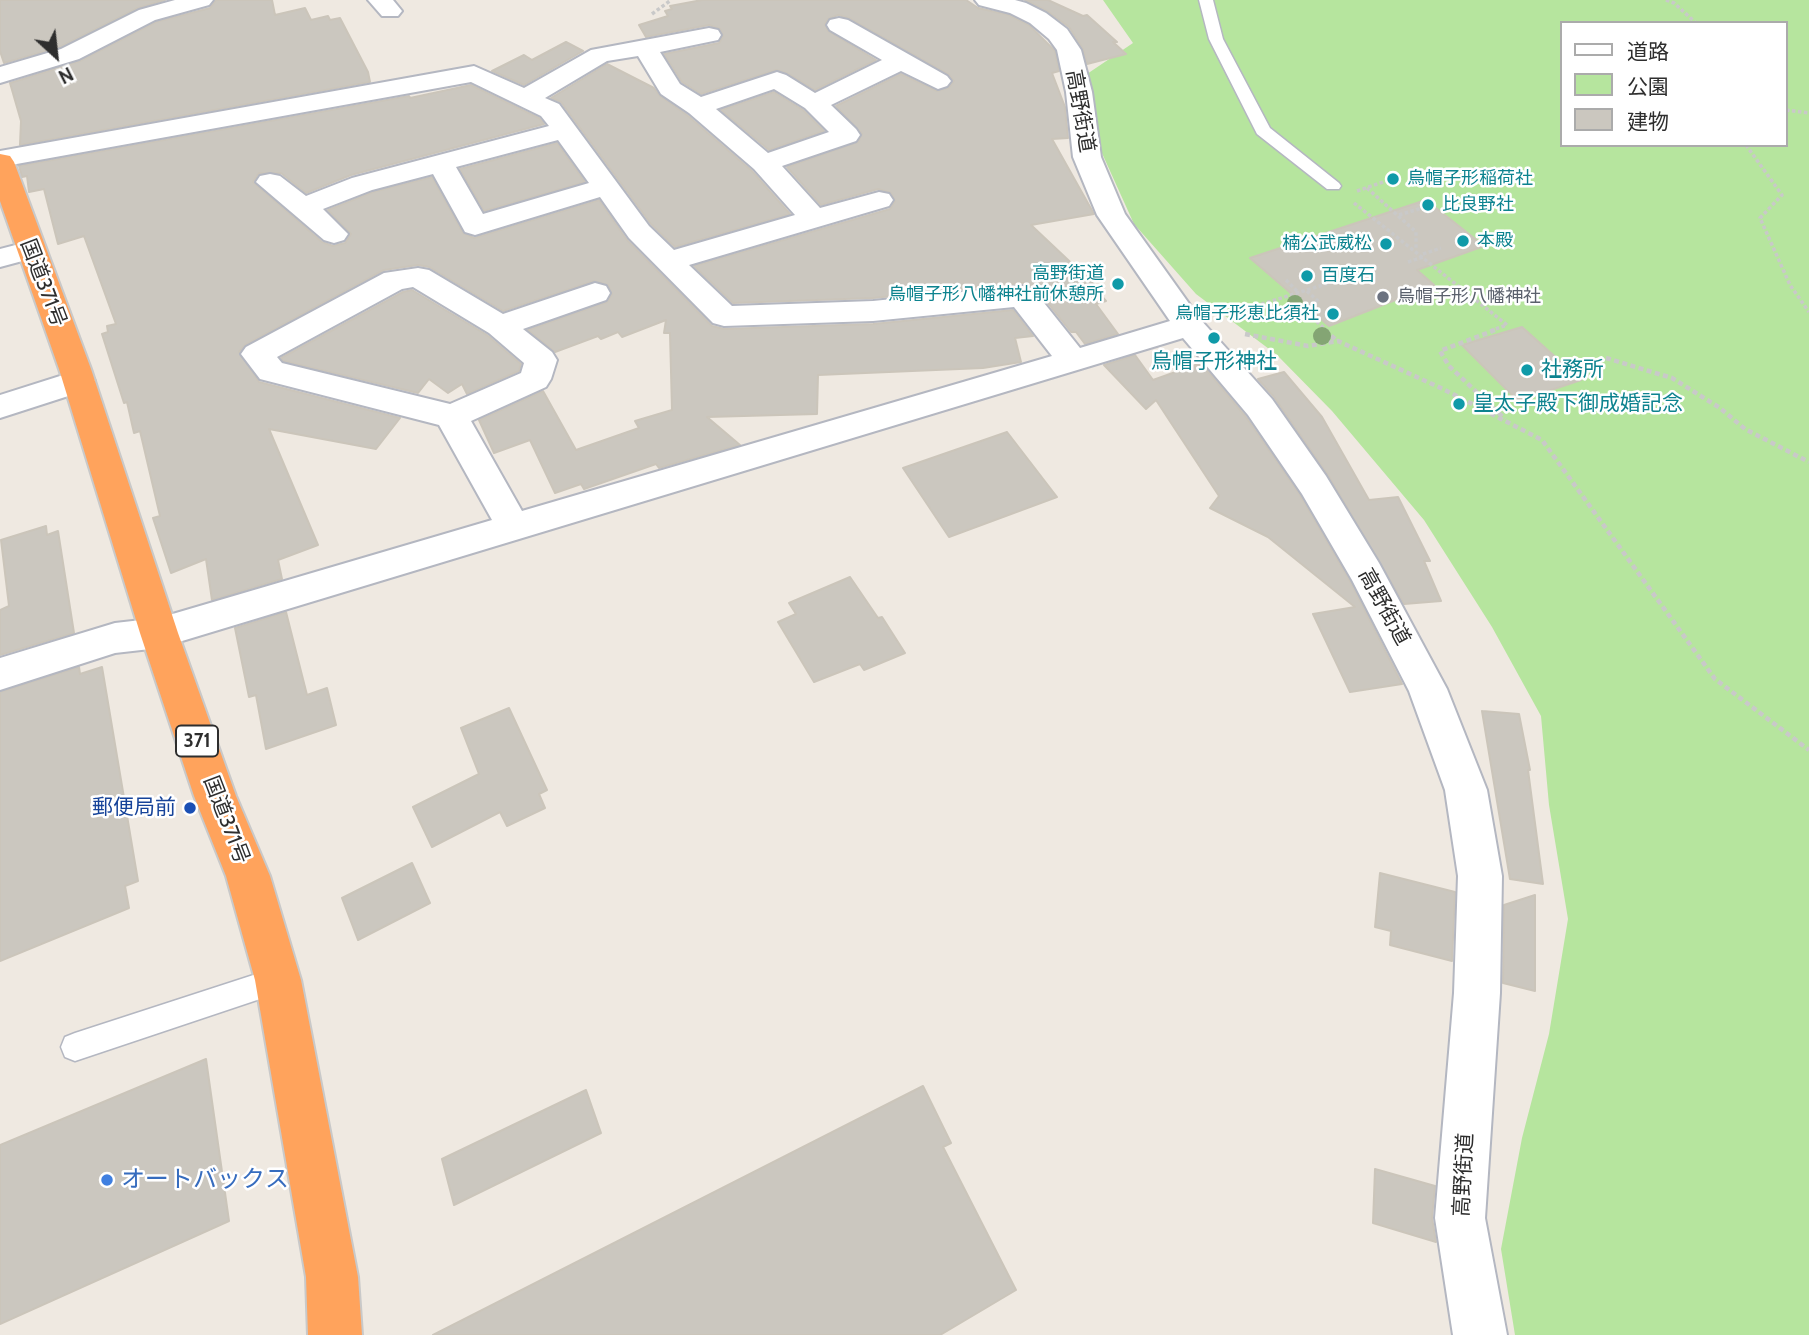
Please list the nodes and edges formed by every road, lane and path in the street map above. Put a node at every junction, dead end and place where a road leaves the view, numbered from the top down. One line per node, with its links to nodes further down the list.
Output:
1 (201, 0): 10 (street)
2 (986, 0): 46 (street, 高野街道)
3 (1206, 0): 25 (lane)
4 (1665, 0): 5 (path)
5 (1694, 21)
6 (839, 25): 9 (street)
7 (709, 35): 8 (street)
8 (645, 47): 12 (street); 14 (street)
9 (901, 61): 11 (street); 13 (street)
10 (0, 75)
11 (939, 82)
12 (526, 98): 17 (street); 19 (street)
13 (814, 103): 14 (street); 20 (street)
14 (698, 107): 20 (street)
15 (1788, 110): 16 (path)
16 (1809, 113)
17 (565, 130): 21 (street); 24 (street)
18 (1747, 147): 43 (path)
19 (0, 160): 34 (highway, 国道371号 / 371)
20 (764, 163): 30 (street)
21 (441, 164): 24 (street); 27 (street)
22 (1386, 181): 29 (path)
23 (270, 182): 27 (street)
24 (605, 187): 36 (street)
25 (1333, 187): 33 (path)
26 (879, 200): 30 (street)
27 (303, 206): 31 (street)
28 (1422, 208): 29 (path)
29 (1399, 215): 33 (path)
30 (813, 218): 36 (street)
31 (334, 234)
32 (1441, 248): 35 (path)
33 (1416, 250): 35 (path)
34 (15, 254): 51 (highway, 国道371号 / 371)
35 (1423, 256): 37 (path); 54 (path)
36 (669, 261): 50 (street)
37 (1408, 262)
38 (1377, 268): 40 (path)
39 (1286, 280): 41 (path)
40 (1306, 290): 41 (path); 48 (path)
41 (1299, 292): 44 (path)
42 (595, 293): 45 (street)
43 (1809, 312)
44 (1229, 315)
45 (500, 326): 53 (street); 53 (street)
46 (1189, 326): 50 (street); 63 (street, 高野街道)
47 (1242, 333): 48 (path)
48 (1338, 341): 54 (path)
49 (1606, 358): 55 (path)
50 (1073, 360): 56 (street)
51 (79, 381): 52 (street); 57 (highway, 国道371号 / 371)
52 (0, 407)
53 (451, 416): 56 (street)
54 (1511, 424): 59 (path)
55 (1809, 462)
56 (513, 526): 57 (street)
57 (159, 633): 58 (street); 60 (highway, 国道371号 / 371)
58 (0, 674)
59 (1809, 750)
60 (278, 980): 61 (lane); 62 (highway, 国道371号 / 371)
61 (75, 1046)
62 (335, 1335)
63 (1480, 1335)

